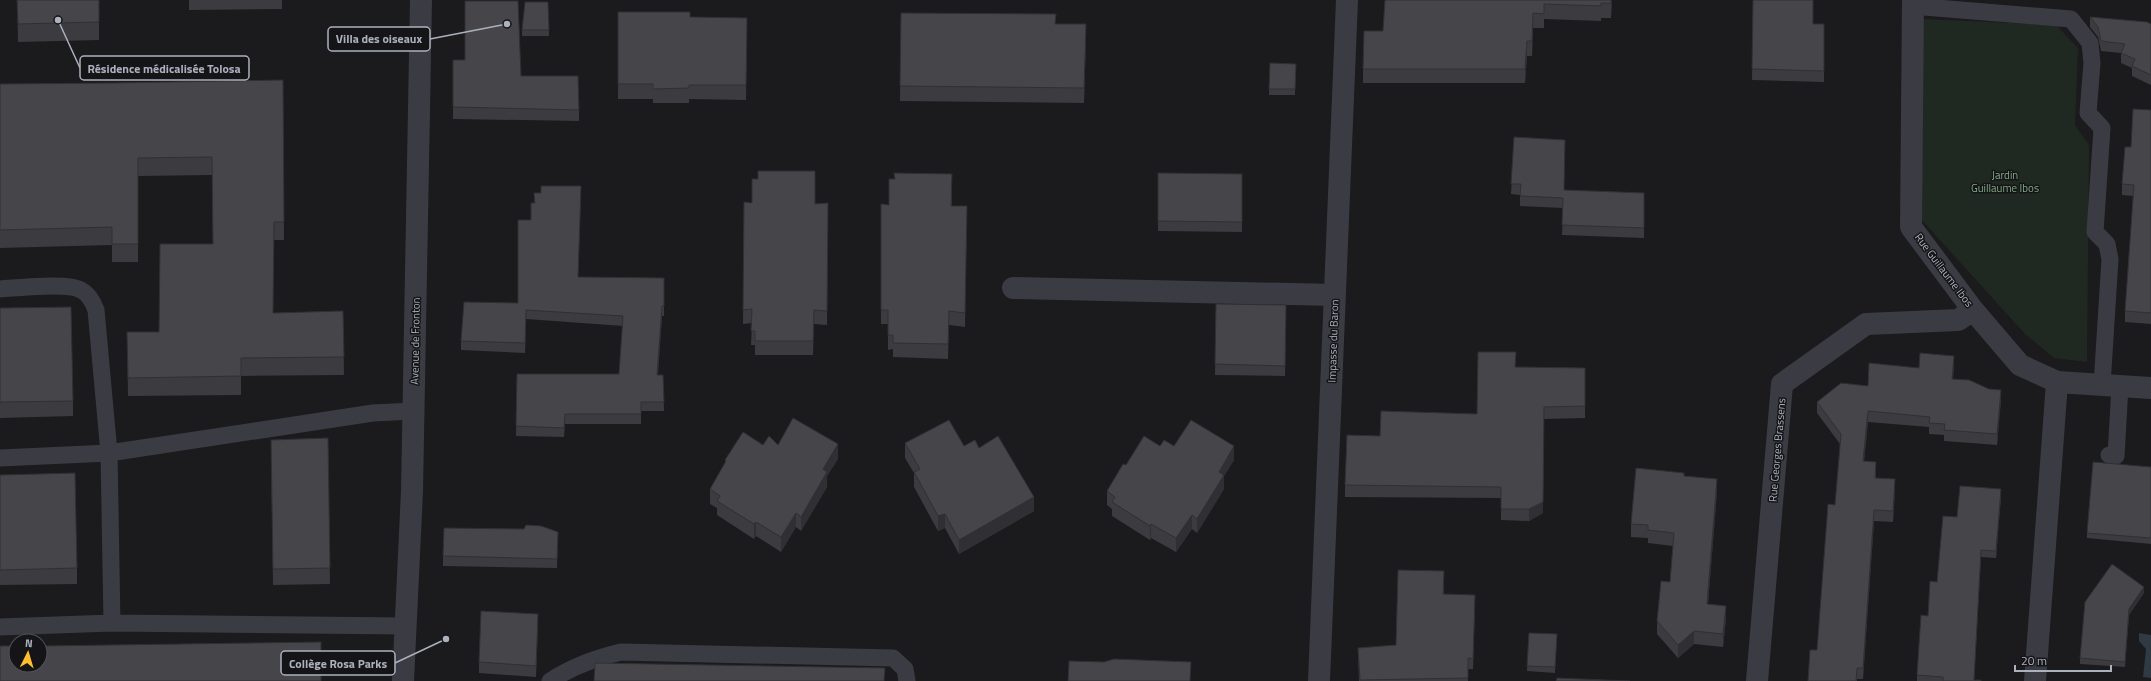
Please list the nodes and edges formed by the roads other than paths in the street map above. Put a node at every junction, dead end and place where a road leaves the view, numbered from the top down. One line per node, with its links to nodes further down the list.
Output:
1 (421, 0): 11 (street, Avenue de Fronton)
2 (1348, 0): 6 (street, Impasse du Baron)
3 (1912, 3): 7 (street, Rue Guillaume Ibos); 9 (lane)
4 (1013, 288): 6 (street)
5 (0, 289): 12 (lane)
6 (1335, 295): 22 (street, Impasse du Baron)
7 (1973, 310): 8 (street, Rue Guillaume Ibos); 23 (street, Rue Georges Brassens)
8 (2057, 382): 9 (street, Rue Guillaume Ibos); 24 (street)
9 (2111, 386): 10 (street, Rue Guillaume Ibos); 13 (lane)
10 (2151, 388)
11 (414, 411): 12 (lane); 16 (street, Avenue de Fronton)
12 (109, 453): 14 (lane); 15 (lane)
13 (2109, 455)
14 (0, 458)
15 (112, 622): 16 (lane); 17 (lane)
16 (406, 626): 19 (street, Avenue de Fronton)
17 (0, 627)
18 (569, 675): 20 (lane); 21 (lane)
19 (403, 681)
20 (550, 681)
21 (907, 681)
22 (1319, 681)
23 (1757, 681)
24 (2035, 681)

